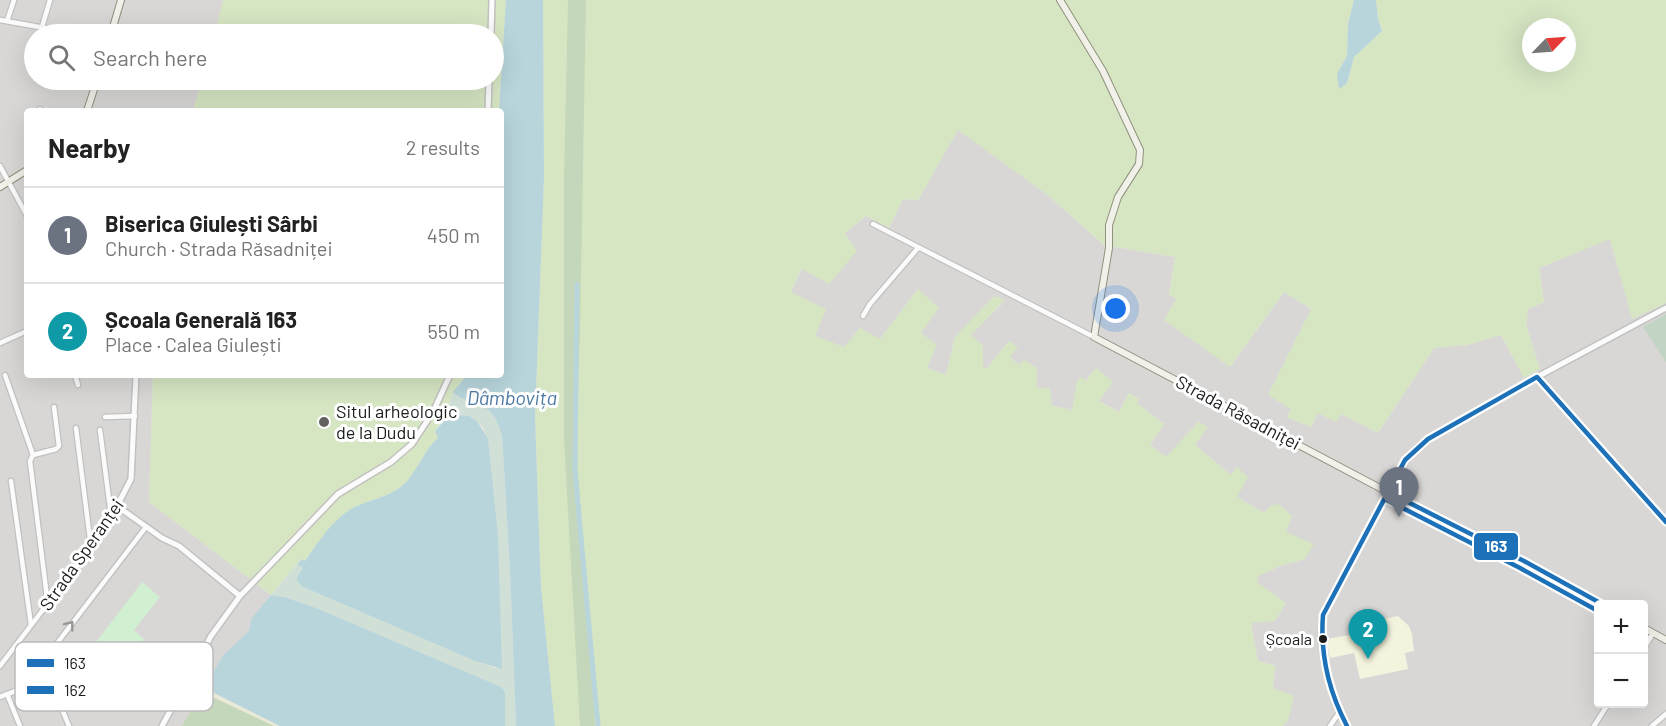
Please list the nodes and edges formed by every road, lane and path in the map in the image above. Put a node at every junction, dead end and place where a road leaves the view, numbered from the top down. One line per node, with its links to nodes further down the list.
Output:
1 (14, 0): 7 (street)
2 (50, 0): 9 (street)
3 (121, 0): 10 (main road)
4 (492, 0): 11 (street)
5 (1060, 0): 26 (main road)
6 (0, 20): 7 (street)
7 (7, 21): 8 (street)
8 (24, 24)
9 (43, 24)
10 (114, 24)
11 (491, 24)
12 (94, 90): 14 (main road)
13 (489, 90): 15 (street)
14 (88, 108)
15 (488, 108)
16 (0, 166): 18 (street)
17 (24, 172): 18 (main road)
18 (7, 183): 19 (main road); 20 (street)
19 (0, 187)
20 (24, 211)
21 (873, 224): 22 (street, Strada Răsadniței)
22 (918, 248): 24 (street); 26 (street, Strada Răsadniței)
23 (1666, 308): 29 (street)
24 (863, 316)
25 (24, 332): 27 (street)
26 (1094, 337): 41 (main road, Strada Răsadniței)
27 (0, 343)
28 (5, 375): 39 (street)
29 (1537, 377): 41 (street); 44 (street)
30 (76, 378): 33 (street)
31 (136, 378): 35 (street, Strada Speranței)
32 (449, 378): 49 (street)
33 (78, 385)
34 (54, 407): 39 (street)
35 (135, 416): 36 (street); 42 (street, Strada Speranței)
36 (105, 417)
37 (76, 428): 48 (street)
38 (100, 430): 45 (street)
39 (33, 454): 51 (street)
40 (11, 481): 52 (street, Strada Speranței)
41 (1388, 492): 50 (main road, Strada Răsadniței); 68 (main road)
42 (117, 507): 45 (street, Strada Speranței); 47 (street)
43 (1666, 510): 44 (street)
44 (1660, 514): 46 (street)
45 (111, 515): 48 (street, Strada Speranței)
46 (1666, 522)
47 (146, 527): 49 (street); 58 (street, one-way to 47)
48 (91, 547): 51 (street, Strada Speranței)
49 (240, 596): 59 (street)
50 (1595, 600)
51 (48, 605): 52 (street, Strada Speranței)
52 (31, 625): 57 (street, Strada Speranței)
53 (1648, 630): 54 (main road)
54 (1653, 633): 55 (main road); 56 (street)
55 (1666, 640)
56 (1648, 641)
57 (18, 642)
58 (57, 642)
59 (208, 642)
60 (15, 646): 61 (street, Strada Speranței)
61 (0, 665)
62 (15, 691): 63 (street)
63 (7, 694): 64 (street); 70 (street)
64 (0, 697)
65 (1605, 708): 75 (street)
66 (63, 711): 71 (street)
67 (170, 711): 72 (street)
68 (1339, 713): 73 (street); 74 (main road)
69 (1666, 714): 76 (street)
70 (20, 726)
71 (69, 726)
72 (162, 726)
73 (1330, 726)
74 (1347, 726)
75 (1594, 726)
76 (1652, 726)

